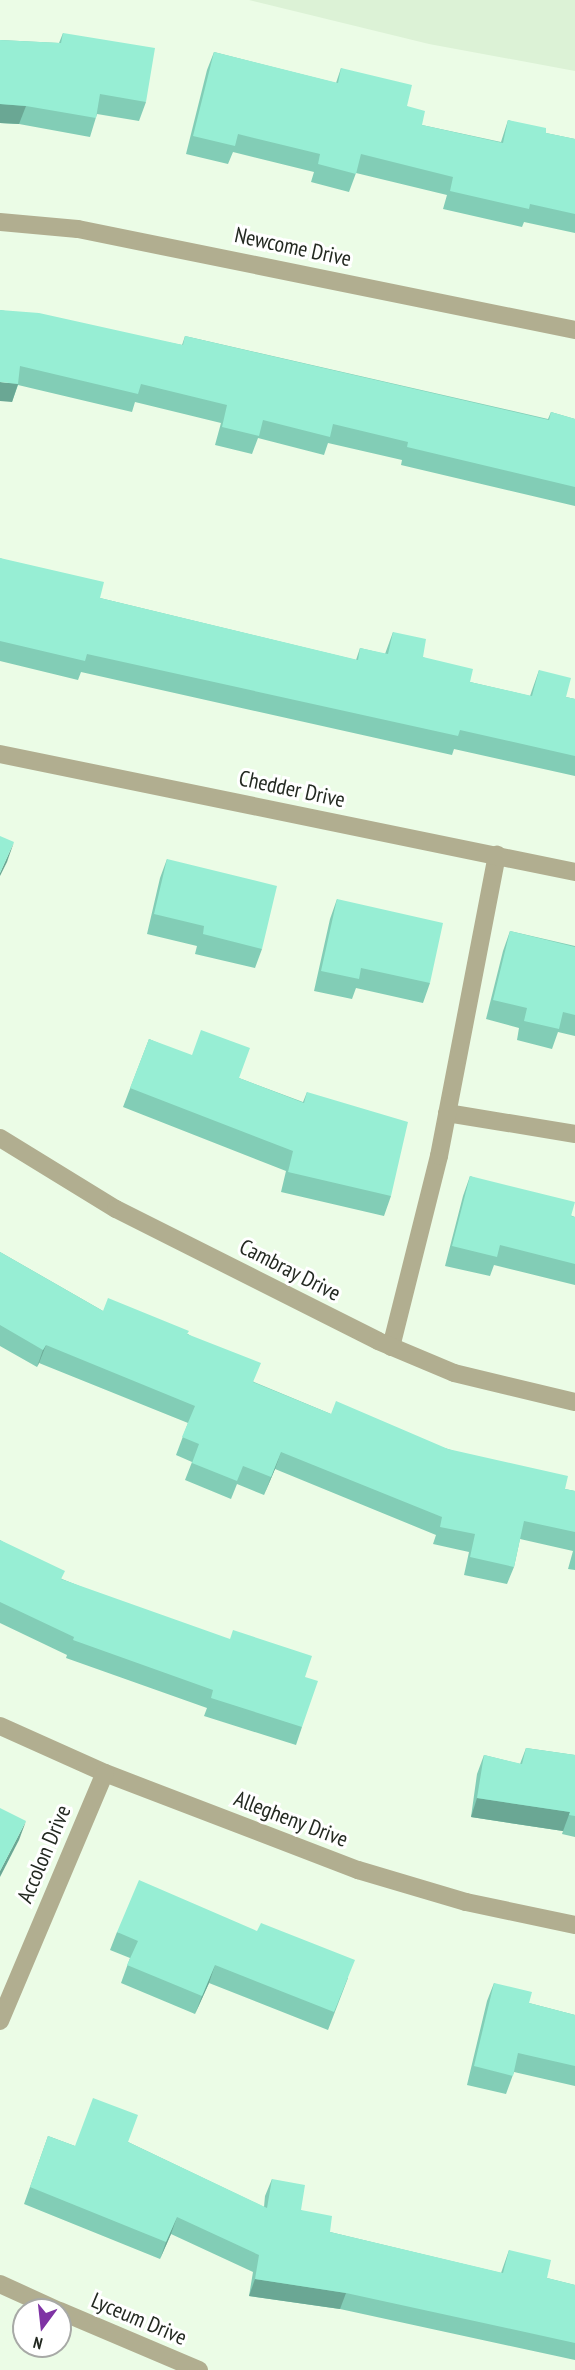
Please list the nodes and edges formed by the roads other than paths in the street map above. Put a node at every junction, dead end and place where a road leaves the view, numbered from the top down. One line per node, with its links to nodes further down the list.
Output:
1 (0, 222): 2 (street, Newcome Drive)
2 (575, 330)
3 (0, 754): 4 (street, Chedder Drive)
4 (496, 855): 5 (street, Chedder Drive); 6 (street)
5 (575, 872)
6 (447, 1113): 7 (street); 9 (street)
7 (575, 1134)
8 (0, 1138): 9 (street, Cambray Drive)
9 (390, 1347): 10 (street, Cambray Drive)
10 (575, 1402)
11 (0, 1726): 12 (street, Allegheny Drive)
12 (105, 1773): 13 (street, Allegheny Drive); 14 (street, Accolon Drive)
13 (575, 1925)
14 (0, 2021)
15 (0, 2284): 16 (street, Lyceum Drive)
16 (30, 2298)
17 (72, 2317): 18 (street, Lyceum Drive)
18 (199, 2370)

